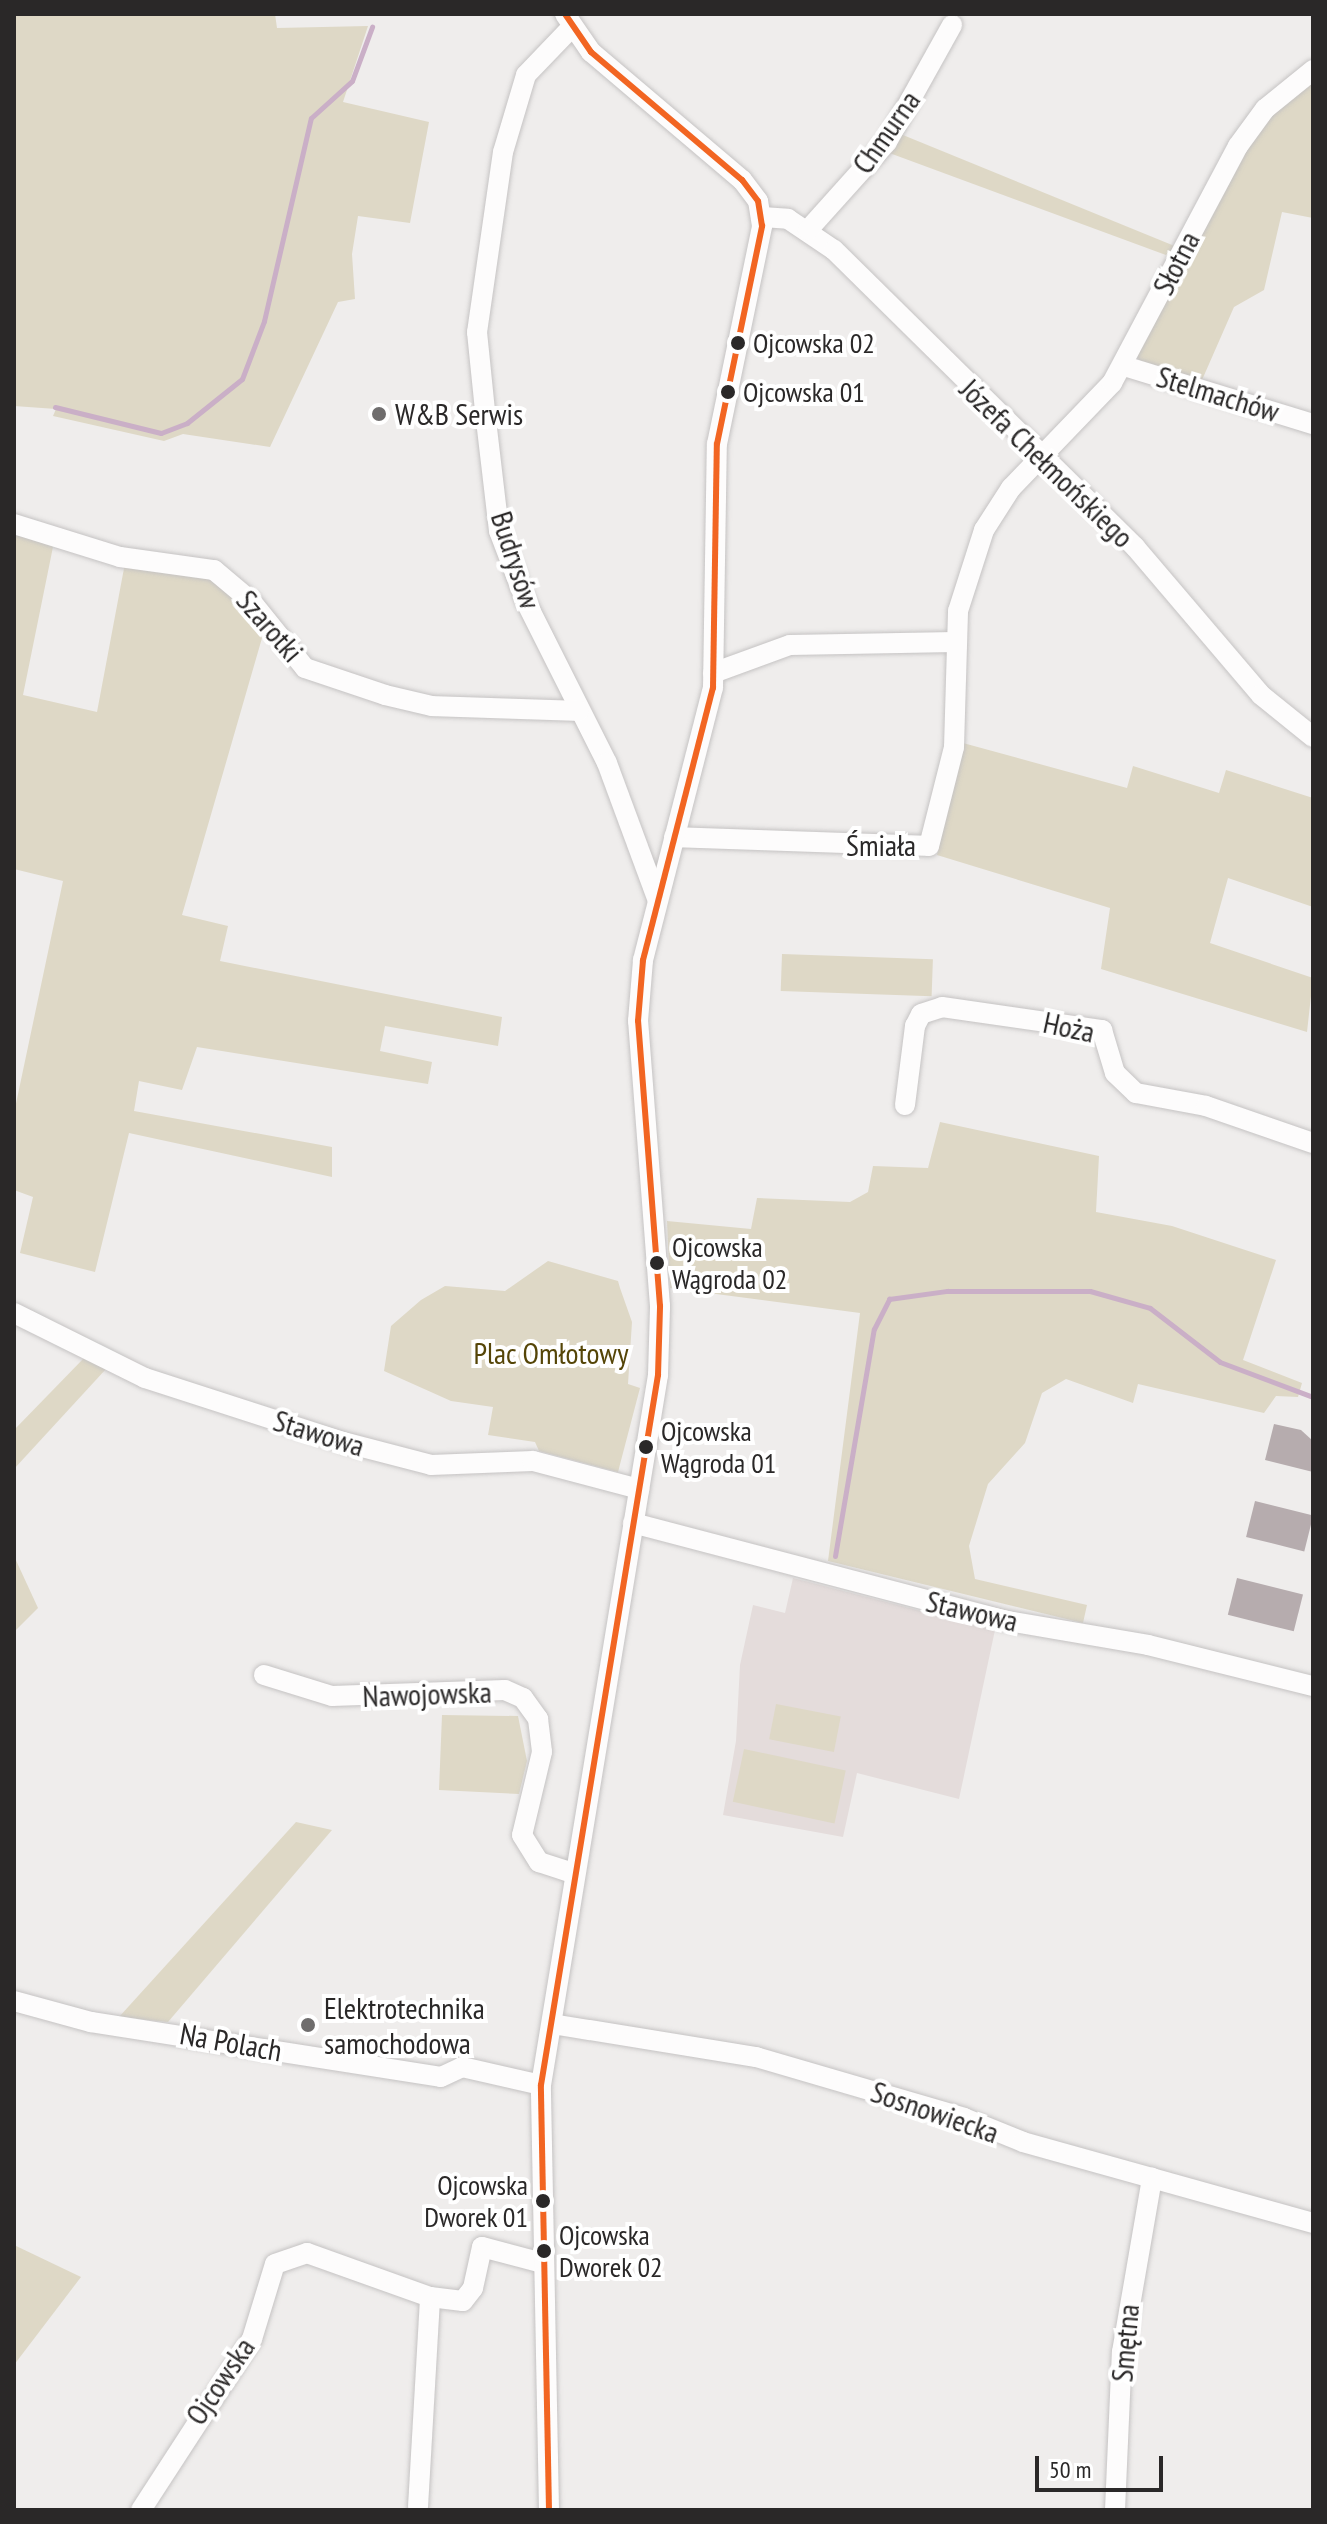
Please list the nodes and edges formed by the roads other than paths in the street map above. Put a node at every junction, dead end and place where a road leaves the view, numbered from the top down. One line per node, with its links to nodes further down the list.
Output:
1 (568, 21): 4 (street); 12 (street, Budrysów)
2 (952, 25): 5 (street, Chmurna)
3 (1313, 70): 6 (street, Słotna)
4 (762, 217): 5 (street, Józefa Chełmońskiego); 11 (street)
5 (808, 230): 8 (street, Józefa Chełmońskiego)
6 (1124, 366): 7 (street, Stelmachów); 8 (street, Słotna)
7 (1313, 424)
8 (1042, 459): 10 (street, Śmiała); 13 (street, Józefa Chełmońskiego)
9 (14, 524): 12 (street, Szarotki)
10 (955, 642): 11 (street); 14 (street, Śmiała)
11 (713, 673): 14 (street)
12 (579, 711): 15 (street, Budrysów)
13 (1313, 737)
14 (674, 837): 15 (street)
15 (657, 898): 19 (street)
16 (905, 1105): 17 (street, Hoża)
17 (1313, 1143)
18 (14, 1313): 19 (street, Stawowa)
19 (639, 1489): 20 (street)
20 (633, 1523): 22 (street, Stawowa); 23 (street)
21 (264, 1675): 23 (street, Nawojowska)
22 (1313, 1686)
23 (573, 1873): 25 (street)
24 (14, 2001): 26 (street, Na Polach)
25 (552, 2024): 26 (street); 27 (street, Sosnowiecka)
26 (541, 2085): 29 (street)
27 (1152, 2178): 28 (street, Sosnowiecka); 34 (street, Smętna)
28 (1313, 2223)
29 (542, 2263): 30 (street, Ojcowska); 33 (street)
30 (430, 2297): 31 (street); 32 (street, Ojcowska)
31 (418, 2507)
32 (141, 2510)
33 (549, 2510)
34 (1115, 2510)

